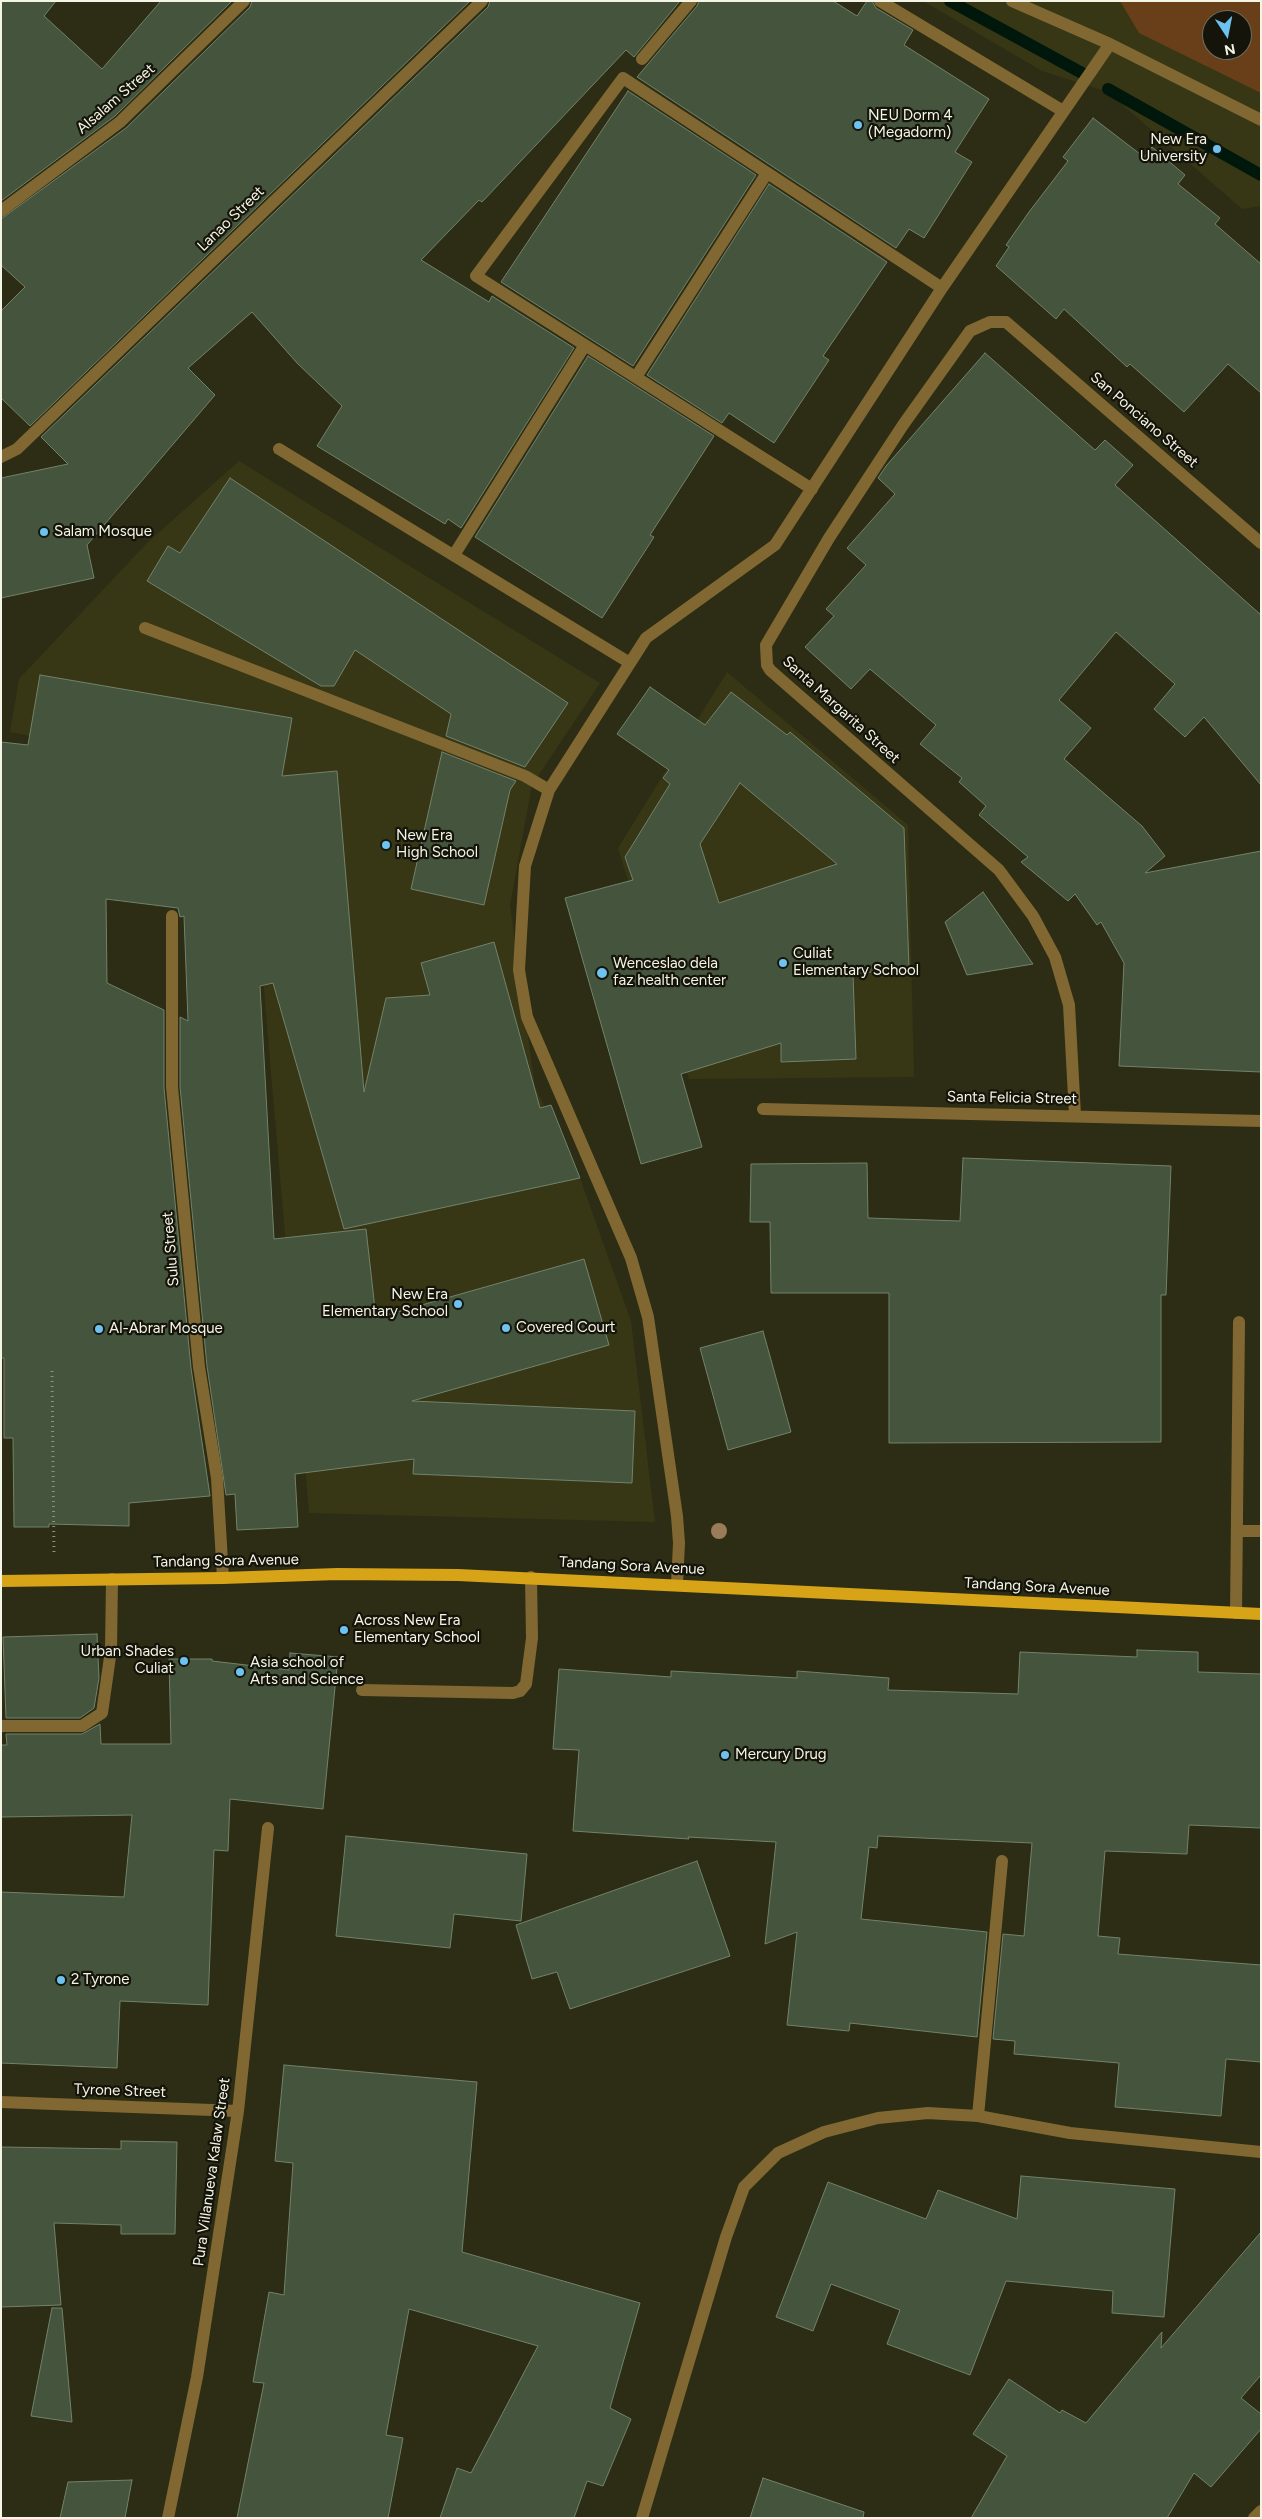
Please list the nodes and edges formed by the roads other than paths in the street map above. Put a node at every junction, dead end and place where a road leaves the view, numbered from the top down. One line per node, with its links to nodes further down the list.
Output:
1 (244, 1): 11 (street, Alsalam Street)
2 (482, 1): 17 (street, Lanao Street)
3 (691, 1): 7 (street)
4 (880, 1): 8 (street)
5 (1012, 1): 6 (street)
6 (1110, 44): 8 (street); 9 (street)
7 (642, 59)
8 (1063, 111): 12 (street)
9 (1261, 120)
10 (767, 173): 12 (street); 14 (street); 15 (street)
11 (1, 211)
12 (942, 288): 18 (street)
13 (1006, 322): 19 (street, San Ponciano Street); 26 (street, Santa Margarita Street)
14 (585, 345): 15 (street); 20 (street)
15 (636, 377): 18 (street)
16 (279, 449): 20 (street)
17 (1, 458)
18 (812, 489): 22 (street)
19 (1261, 543)
20 (454, 555): 22 (street)
21 (145, 628): 23 (street)
22 (630, 663): 23 (street)
23 (548, 790): 35 (street)
24 (172, 916): 32 (street, Sulu Street)
25 (763, 1108): 26 (street, Santa Felicia Street)
26 (1075, 1115): 27 (street, Santa Felicia Street)
27 (1261, 1121)
28 (1239, 1322): 29 (street)
29 (1238, 1531): 30 (street); 36 (street)
30 (1261, 1531)
31 (531, 1577): 32 (main road, Tandang Sora Avenue); 35 (main road, Tandang Sora Avenue); 38 (street)
32 (223, 1578): 33 (main road, Tandang Sora Avenue)
33 (112, 1579): 34 (main road, Tandang Sora Avenue); 39 (street)
34 (1, 1581)
35 (677, 1584): 36 (main road, Tandang Sora Avenue)
36 (1236, 1613): 37 (main road, Tandang Sora Avenue)
37 (1261, 1614)
38 (362, 1690)
39 (1, 1726)
40 (268, 1828): 43 (street, Pura Villanueva Kalaw Street)
41 (1002, 1862): 44 (street)
42 (1, 2102): 43 (street, Tyrone Street)
43 (238, 2112): 47 (street, Pura Villanueva Kalaw Street)
44 (978, 2116): 45 (street); 48 (street)
45 (1261, 2152)
46 (1261, 2510): 49 (street)
47 (168, 2518)
48 (642, 2518)
49 (1254, 2518)

